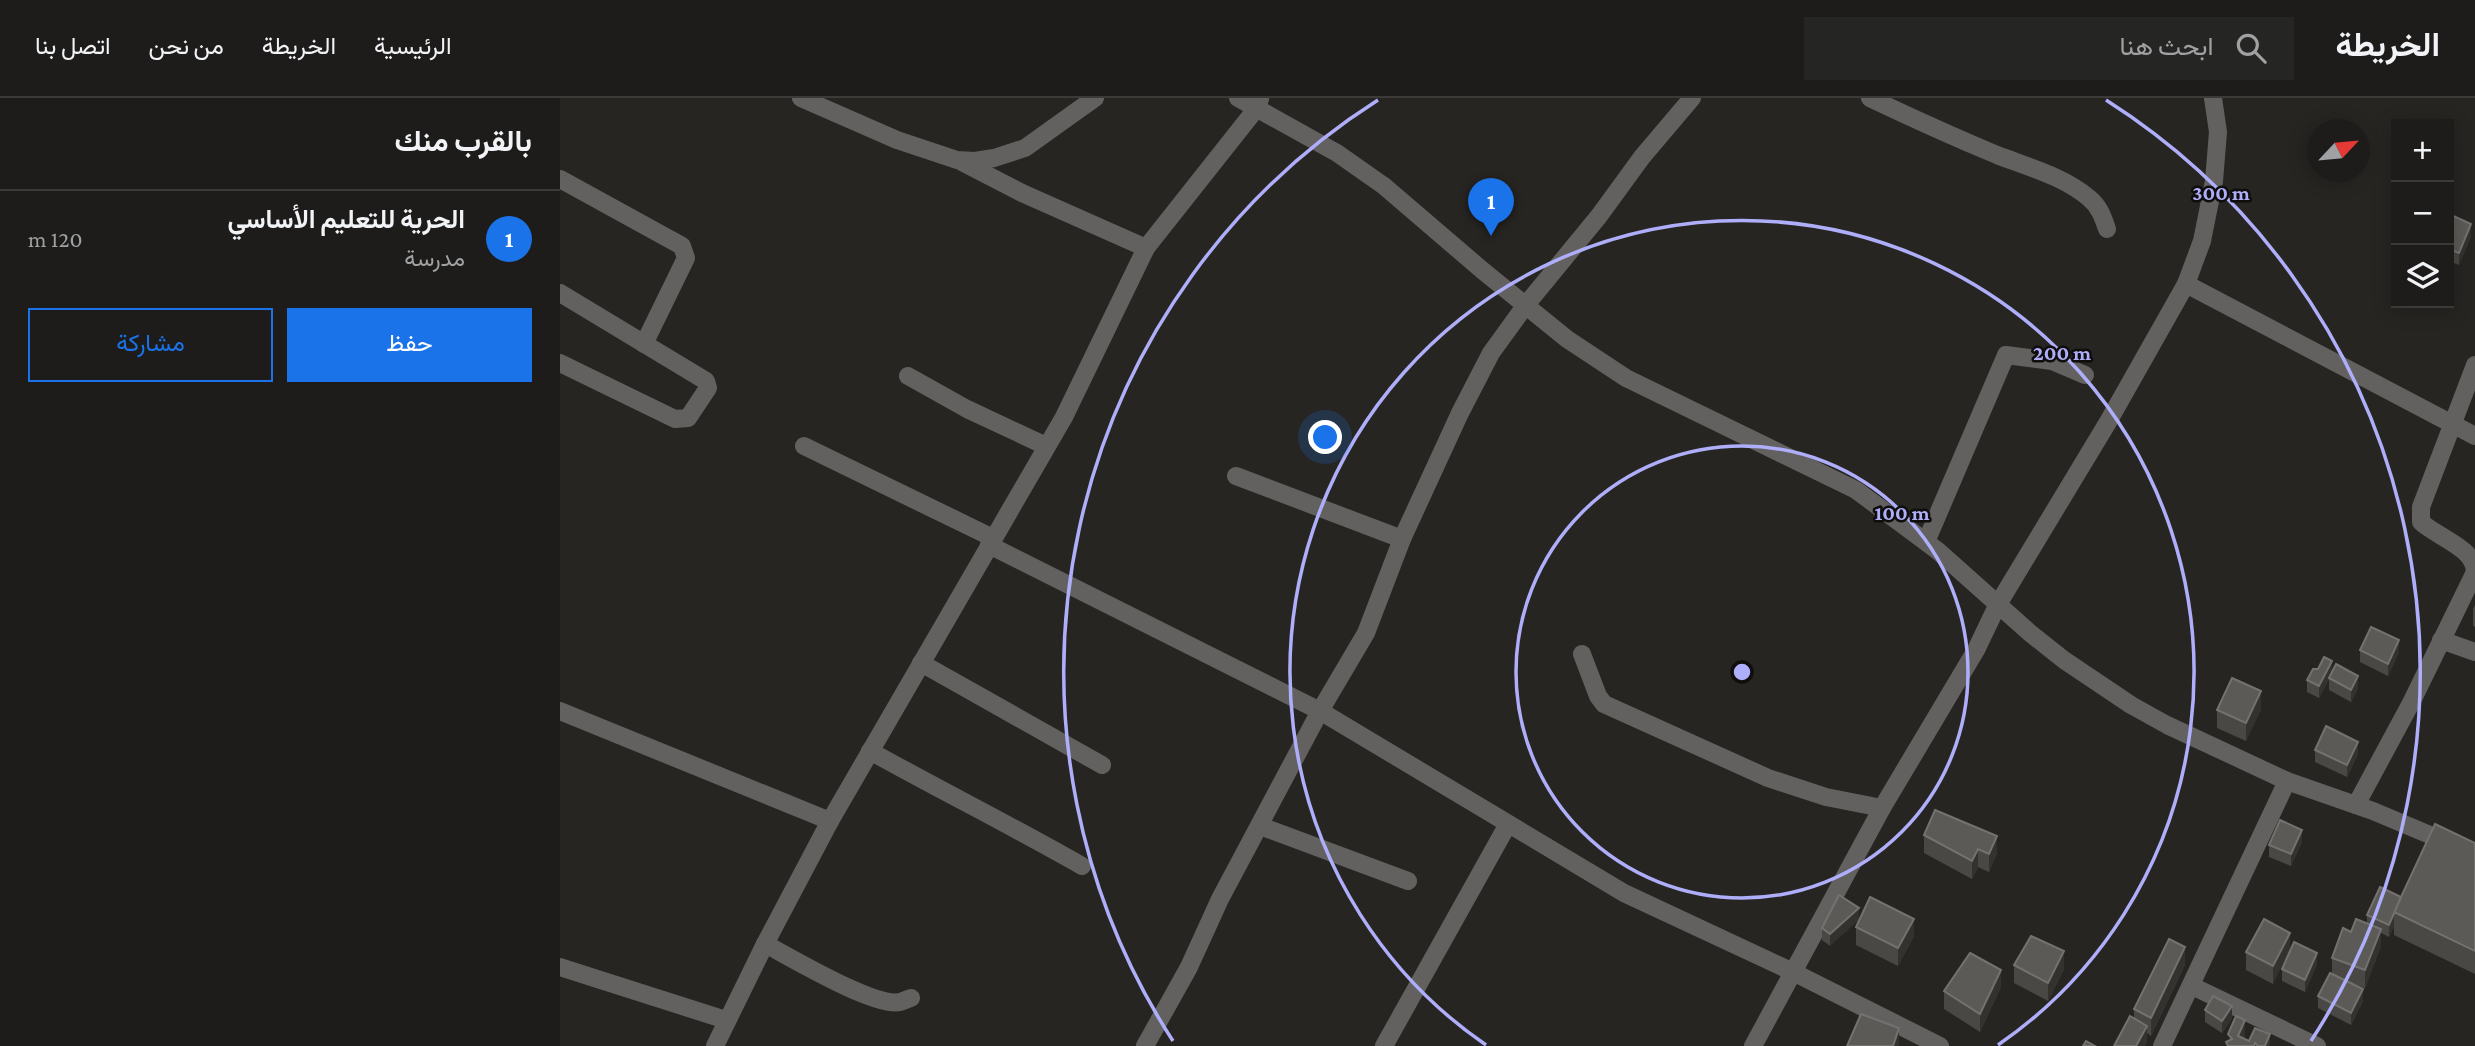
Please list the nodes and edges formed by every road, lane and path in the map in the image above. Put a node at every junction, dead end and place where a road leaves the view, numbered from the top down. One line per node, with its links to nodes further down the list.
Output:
1 (801, 98): 8 (street)
2 (1096, 98): 8 (street)
3 (1238, 98): 7 (street)
4 (1692, 98): 14 (street)
5 (1870, 98): 10 (street)
6 (2213, 98): 12 (street)
7 (1258, 104): 11 (street); 14 (street)
8 (957, 160): 11 (street)
9 (560, 179): 15 (street)
10 (2107, 229)
11 (1146, 248): 23 (street)
12 (2186, 284): 20 (street); 28 (street)
13 (560, 293): 15 (street)
14 (1525, 306): 25 (street); 27 (street)
15 (644, 344): 16 (street)
16 (560, 363)
17 (2475, 365): 20 (street)
18 (2085, 375): 27 (street)
19 (908, 376): 23 (street)
20 (2452, 424): 21 (street); 29 (street)
21 (2475, 436)
22 (804, 446): 26 (street)
23 (1046, 446): 26 (street)
24 (1236, 476): 25 (street)
25 (1402, 539): 34 (street)
26 (991, 541): 32 (street); 34 (street)
27 (1926, 542): 28 (street)
28 (1997, 606): 37 (street); 39 (street)
29 (2441, 640): 30 (street); 38 (street)
30 (2475, 652)
31 (1583, 654): 39 (street)
32 (921, 663): 35 (street); 36 (street)
33 (560, 711): 40 (street)
34 (1320, 711): 41 (street); 42 (street)
35 (870, 751): 40 (street); 44 (street)
36 (1102, 765)
37 (2287, 781): 38 (street); 49 (street)
38 (2356, 805): 43 (street)
39 (1882, 808): 48 (street)
40 (830, 821): 46 (street)
41 (1508, 824): 48 (street); 54 (street)
42 (1260, 827): 45 (street); 53 (street)
43 (2475, 854)
44 (1082, 866)
45 (1408, 881)
46 (765, 944): 50 (street); 51 (street)
47 (560, 967): 51 (street)
48 (1793, 972): 55 (street); 56 (street)
49 (2192, 986): 57 (street); 58 (street)
50 (911, 998)
51 (726, 1020): 52 (street)
52 (720, 1044)
53 (1145, 1046)
54 (1384, 1046)
55 (1753, 1046)
56 (1940, 1046)
57 (2162, 1046)
58 (2317, 1046)

